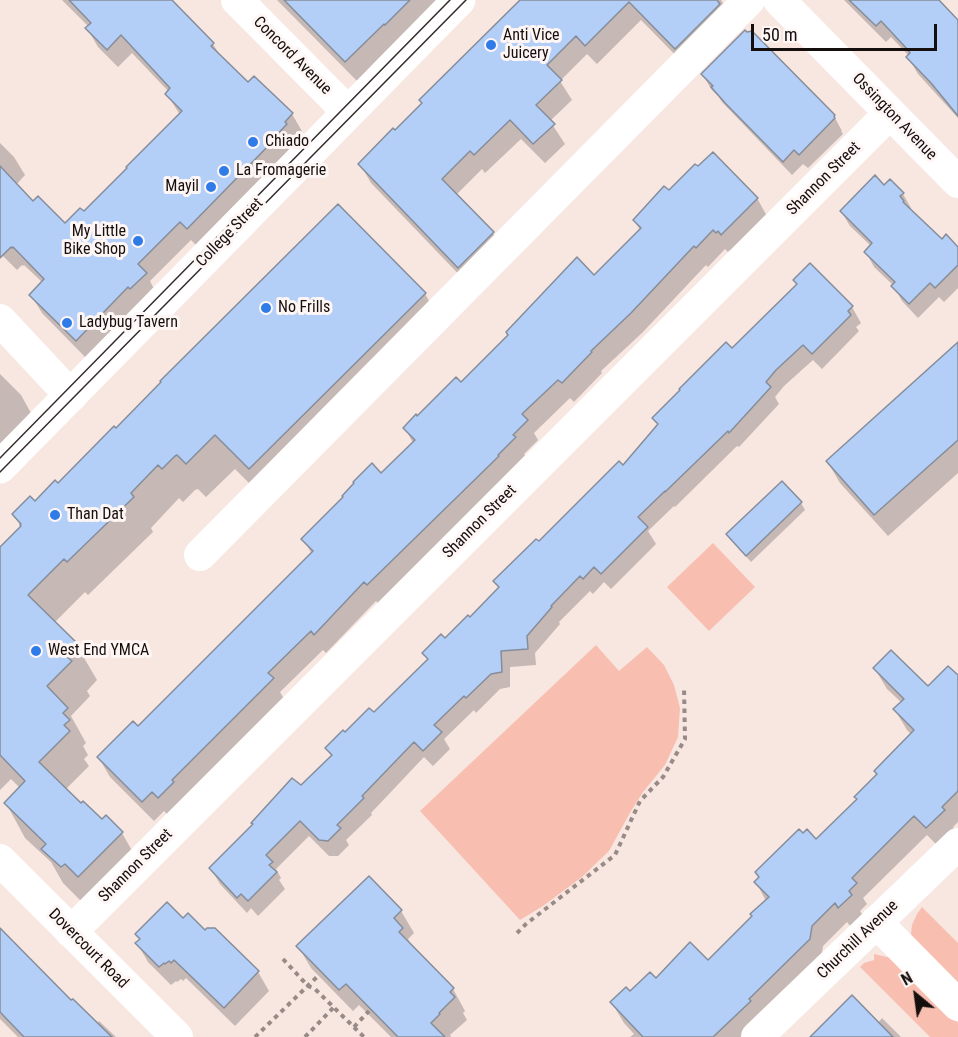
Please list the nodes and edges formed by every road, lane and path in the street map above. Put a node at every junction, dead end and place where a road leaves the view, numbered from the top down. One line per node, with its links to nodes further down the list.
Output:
1 (237, 0): 5 (street, Concord Avenue)
2 (459, 0): 5 (main road, College Street)
3 (749, 0): 11 (street)
4 (779, 0): 6 (street, Ossington Avenue)
5 (348, 112): 9 (main road, College Street)
6 (890, 112): 7 (street, Ossington Avenue); 16 (street, Shannon Street)
7 (958, 182)
8 (0, 320): 9 (street)
9 (71, 396): 10 (main road, College Street)
10 (0, 467)
11 (200, 555)
12 (684, 687): 17 (path)
13 (958, 844): 15 (street, Churchill Avenue)
14 (0, 860): 16 (street, Dovercourt Road)
15 (876, 922): 21 (street); 29 (street, Churchill Avenue)
16 (70, 932): 25 (street, Dovercourt Road)
17 (518, 933)
18 (283, 959): 20 (path)
19 (319, 975): 20 (path)
20 (308, 986): 22 (path); 26 (path)
21 (958, 1005)
22 (334, 1007): 24 (path); 27 (path)
23 (369, 1011): 24 (path)
24 (354, 1027): 28 (path)
25 (177, 1037)
26 (255, 1037)
27 (305, 1037)
28 (364, 1037)
29 (758, 1037)

